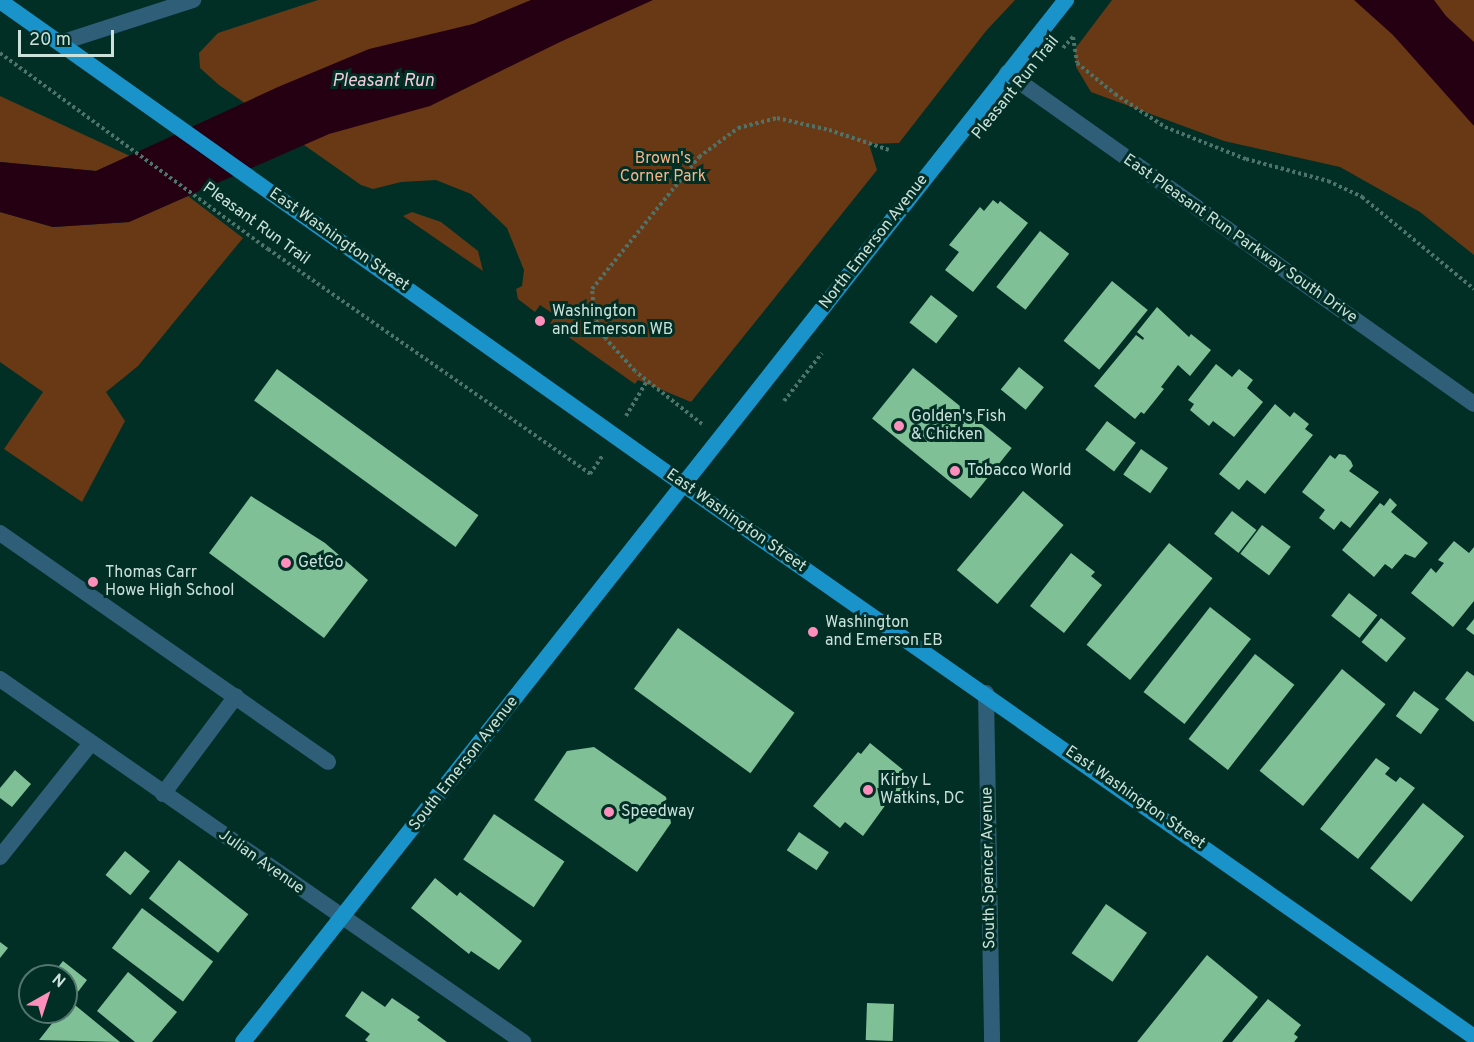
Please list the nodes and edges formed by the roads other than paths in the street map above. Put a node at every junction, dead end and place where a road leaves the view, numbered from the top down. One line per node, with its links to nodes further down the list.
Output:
1 (193, 0): 4 (street)
2 (1066, 0): 5 (main road, North Emerson Avenue)
3 (0, 1): 4 (main road, East Washington Street)
4 (60, 44): 7 (main road, East Washington Street)
5 (1006, 73): 6 (street, East Pleasant Run Parkway South Drive); 7 (main road, North Emerson Avenue)
6 (1474, 404)
7 (684, 485): 10 (main road, East Washington Street); 16 (main road, South Emerson Avenue)
8 (0, 533): 11 (street)
9 (0, 679): 12 (street, Julian Avenue)
10 (986, 693): 17 (main road, East Washington Street); 18 (street, South Spencer Avenue)
11 (236, 696): 13 (street); 14 (street)
12 (91, 743): 14 (street, Julian Avenue); 15 (street)
13 (328, 762)
14 (163, 794): 16 (street, Julian Avenue)
15 (0, 857)
16 (341, 918): 19 (main road, South Emerson Avenue); 20 (street, Julian Avenue)
17 (1474, 1037)
18 (995, 1040)
19 (243, 1042)
20 (523, 1042)

